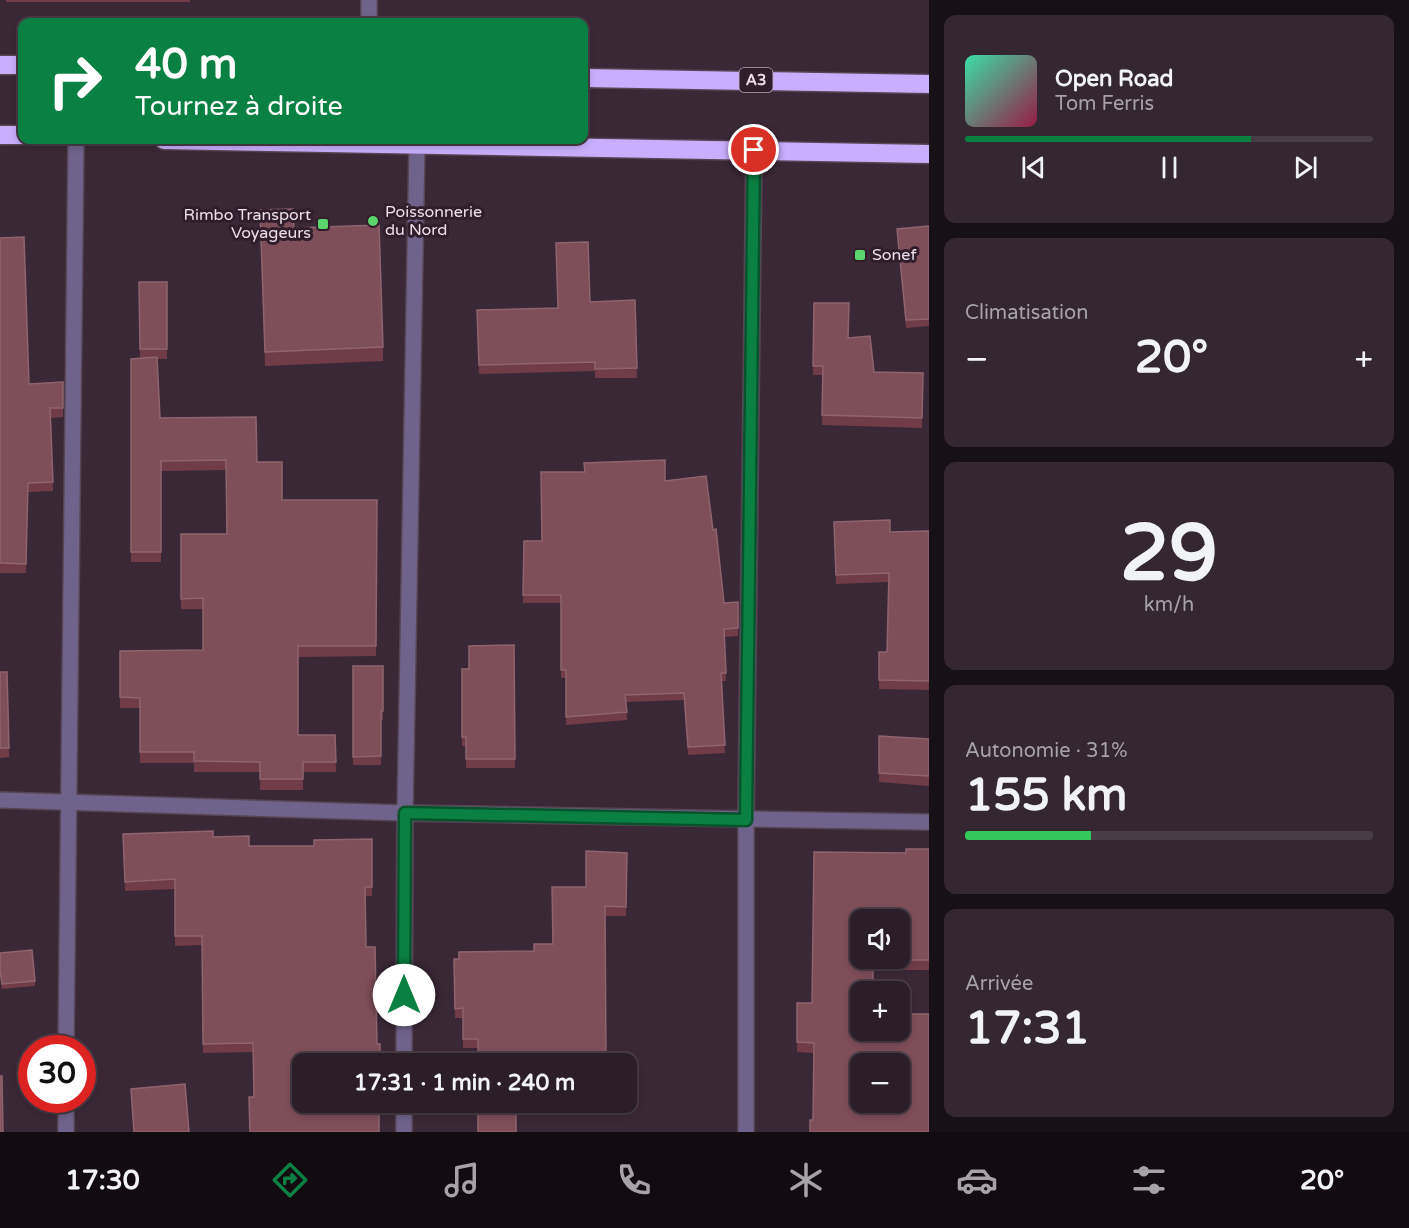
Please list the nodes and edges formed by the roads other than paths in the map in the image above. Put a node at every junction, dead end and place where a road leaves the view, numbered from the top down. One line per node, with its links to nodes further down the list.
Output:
1 (369, 0): 2 (street)
2 (369, 18)
3 (0, 65): 4 (highway)
4 (18, 65)
5 (588, 78): 6 (highway, A3)
6 (929, 84)
7 (0, 135): 8 (highway)
8 (18, 135)
9 (76, 144): 14 (street)
10 (417, 144): 11 (highway); 15 (street)
11 (754, 150): 12 (highway); 16 (street)
12 (929, 154)
13 (0, 800): 14 (street)
14 (68, 801): 15 (street); 18 (street)
15 (405, 813): 16 (street); 19 (street)
16 (746, 820): 17 (street); 24 (street)
17 (929, 822)
18 (66, 1035)
19 (404, 1053)
20 (66, 1113): 22 (street)
21 (404, 1113): 23 (street)
22 (66, 1132)
23 (404, 1132)
24 (746, 1132)

